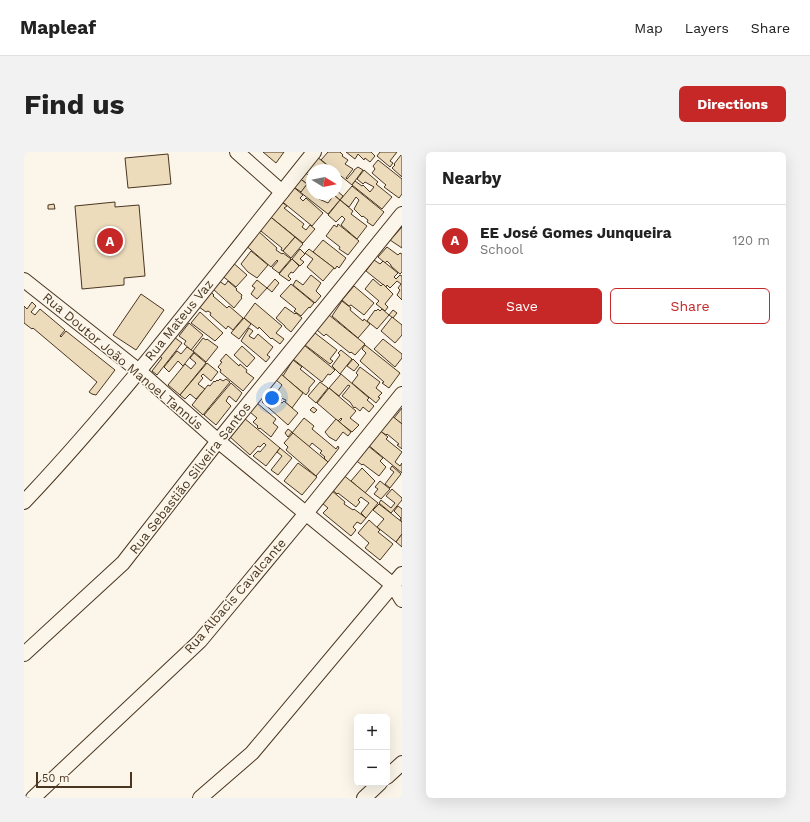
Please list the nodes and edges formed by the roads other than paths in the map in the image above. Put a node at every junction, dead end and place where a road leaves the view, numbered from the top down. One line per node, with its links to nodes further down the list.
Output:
1 (237, 152): 3 (street)
2 (314, 152): 3 (street, Rua Mateus Vaz)
3 (282, 192): 6 (street, Rua Mateus Vaz)
4 (402, 214): 8 (street, Rua Sebastião Silveira Santos)
5 (24, 280): 6 (street, Rua Doutor João Manoel Tannús)
6 (139, 372): 8 (street, Rua Doutor João Manoel Tannús); 9 (street, Rua Mateus Vaz)
7 (402, 394): 10 (street, Rua Albacis Cavalcante)
8 (218, 440): 10 (street, Rua Doutor João Manoel Tannús); 13 (street, Rua Sebastião Silveira Santos)
9 (24, 502)
10 (307, 512): 11 (street, Rua Doutor João Manoel Tannús); 17 (street, Rua Albacis Cavalcante)
11 (398, 579): 12 (street, Rua Doutor João Manoel Tannús); 18 (street)
12 (402, 600)
13 (24, 654)
14 (402, 763): 15 (street)
15 (390, 774)
16 (377, 786): 19 (street)
17 (33, 798)
18 (200, 798)
19 (364, 798)

